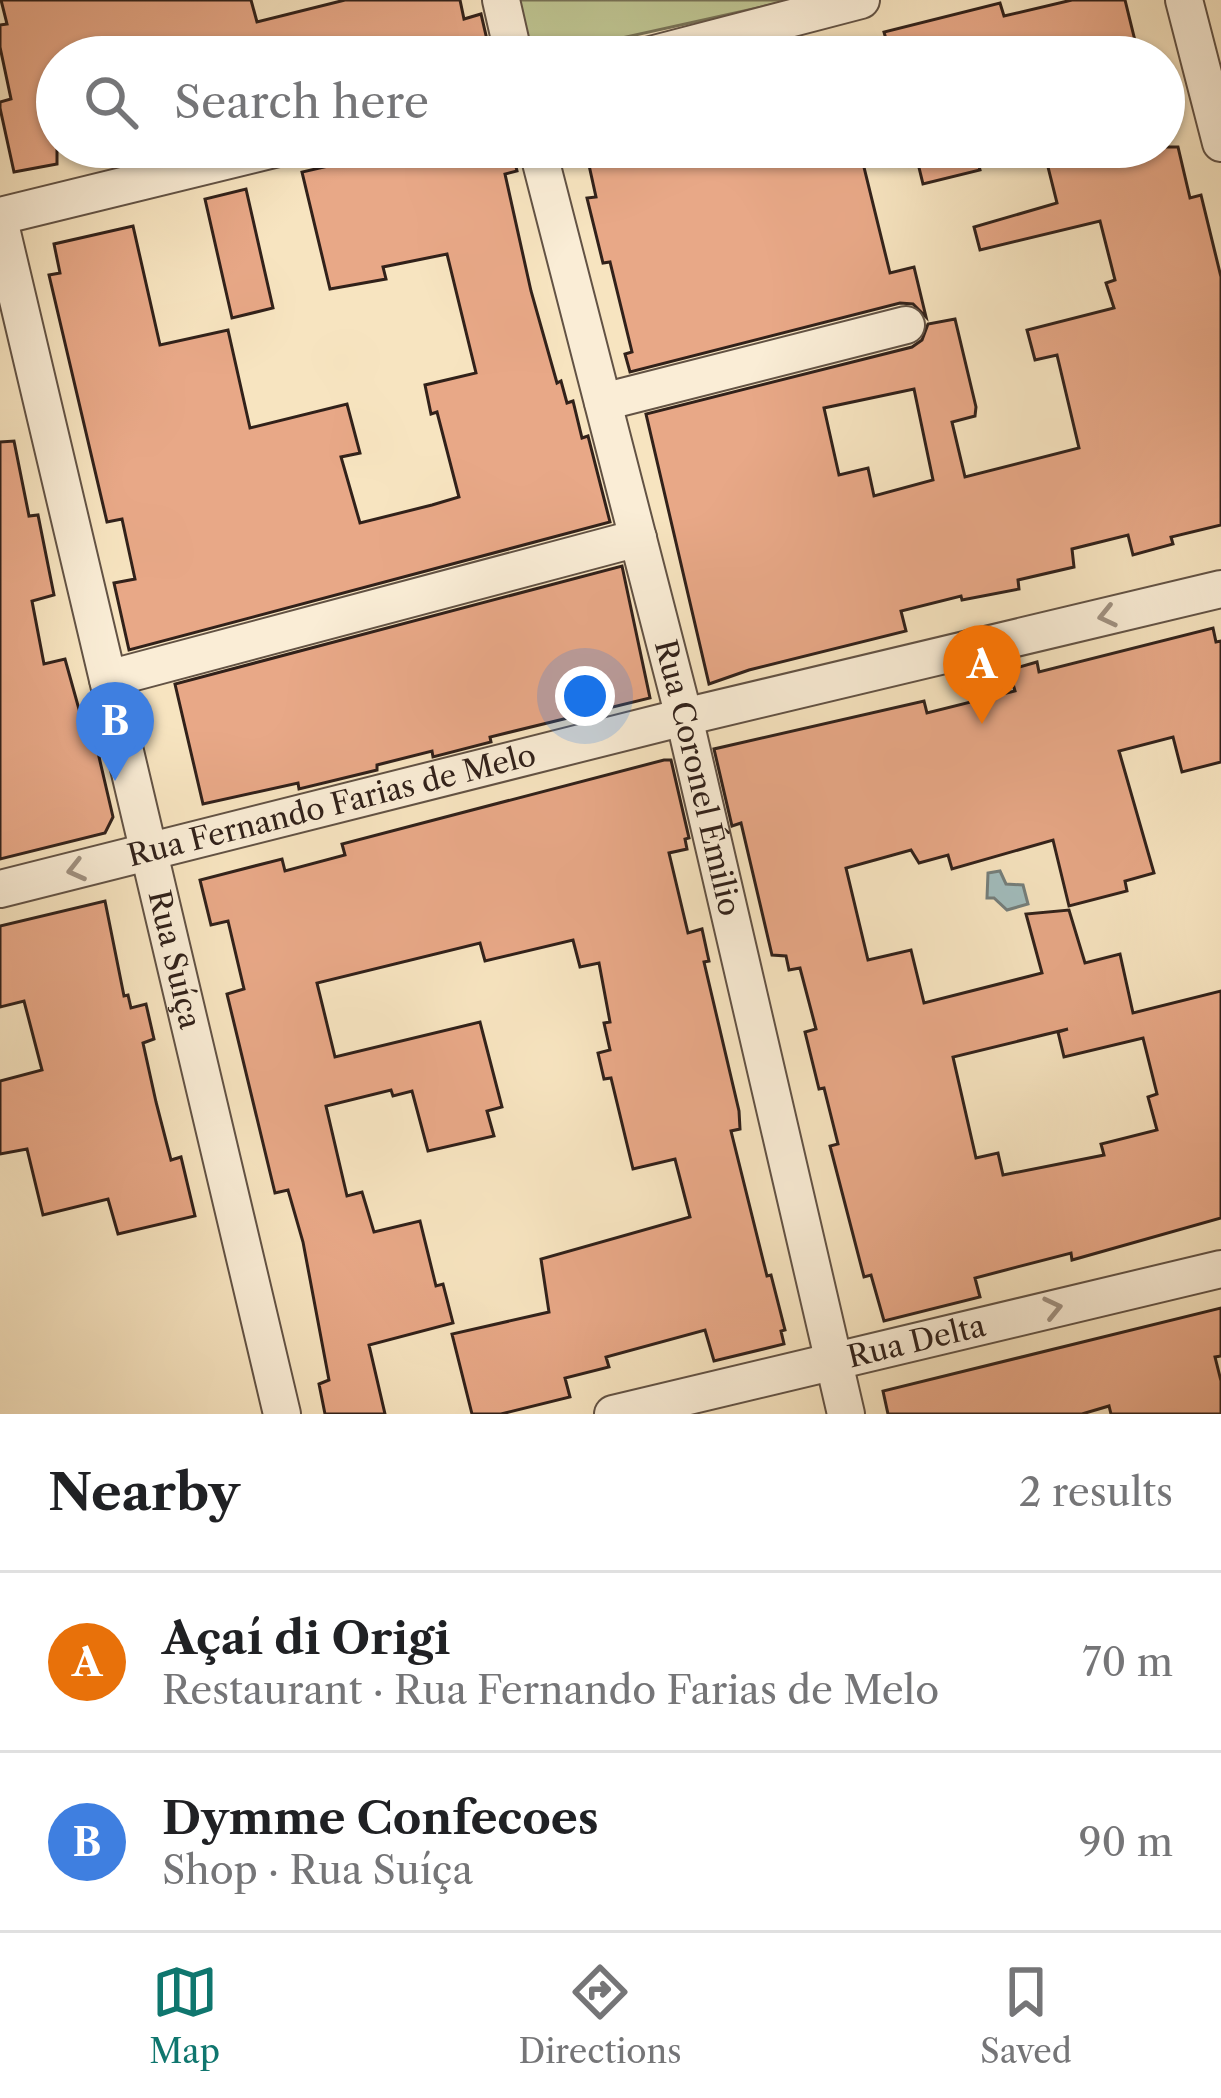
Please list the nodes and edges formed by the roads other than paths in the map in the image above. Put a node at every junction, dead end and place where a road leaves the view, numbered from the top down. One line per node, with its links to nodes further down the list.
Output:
1 (501, 0): 4 (street)
2 (861, 0): 5 (street)
3 (1184, 0): 6 (street)
4 (509, 36)
5 (723, 36)
6 (1221, 143)
7 (201, 168): 9 (street)
8 (542, 168): 11 (street, Rua Coronel Émilio)
9 (0, 220): 14 (street, Rua Suíça)
10 (906, 325): 11 (street)
11 (603, 402): 12 (street, Rua Coronel Émilio)
12 (638, 538): 14 (street); 15 (street, Rua Coronel Émilio)
13 (1221, 589): 15 (street, Rua Fernando Farias de Melo, one-way to 15)
14 (108, 679): 16 (street, Rua Suíça)
15 (684, 718): 16 (street, Rua Fernando Farias de Melo); 19 (street, Rua Coronel Émilio)
16 (149, 852): 17 (street, Rua Fernando Farias de Melo, one-way to 17); 20 (street, Rua Suíça)
17 (0, 889)
18 (1221, 1269): 19 (street, Rua Delta, one-way to 18)
19 (833, 1360): 21 (street, Rua Delta); 22 (street, Rua Coronel Émilio)
20 (282, 1414)
21 (613, 1414)
22 (846, 1414)

